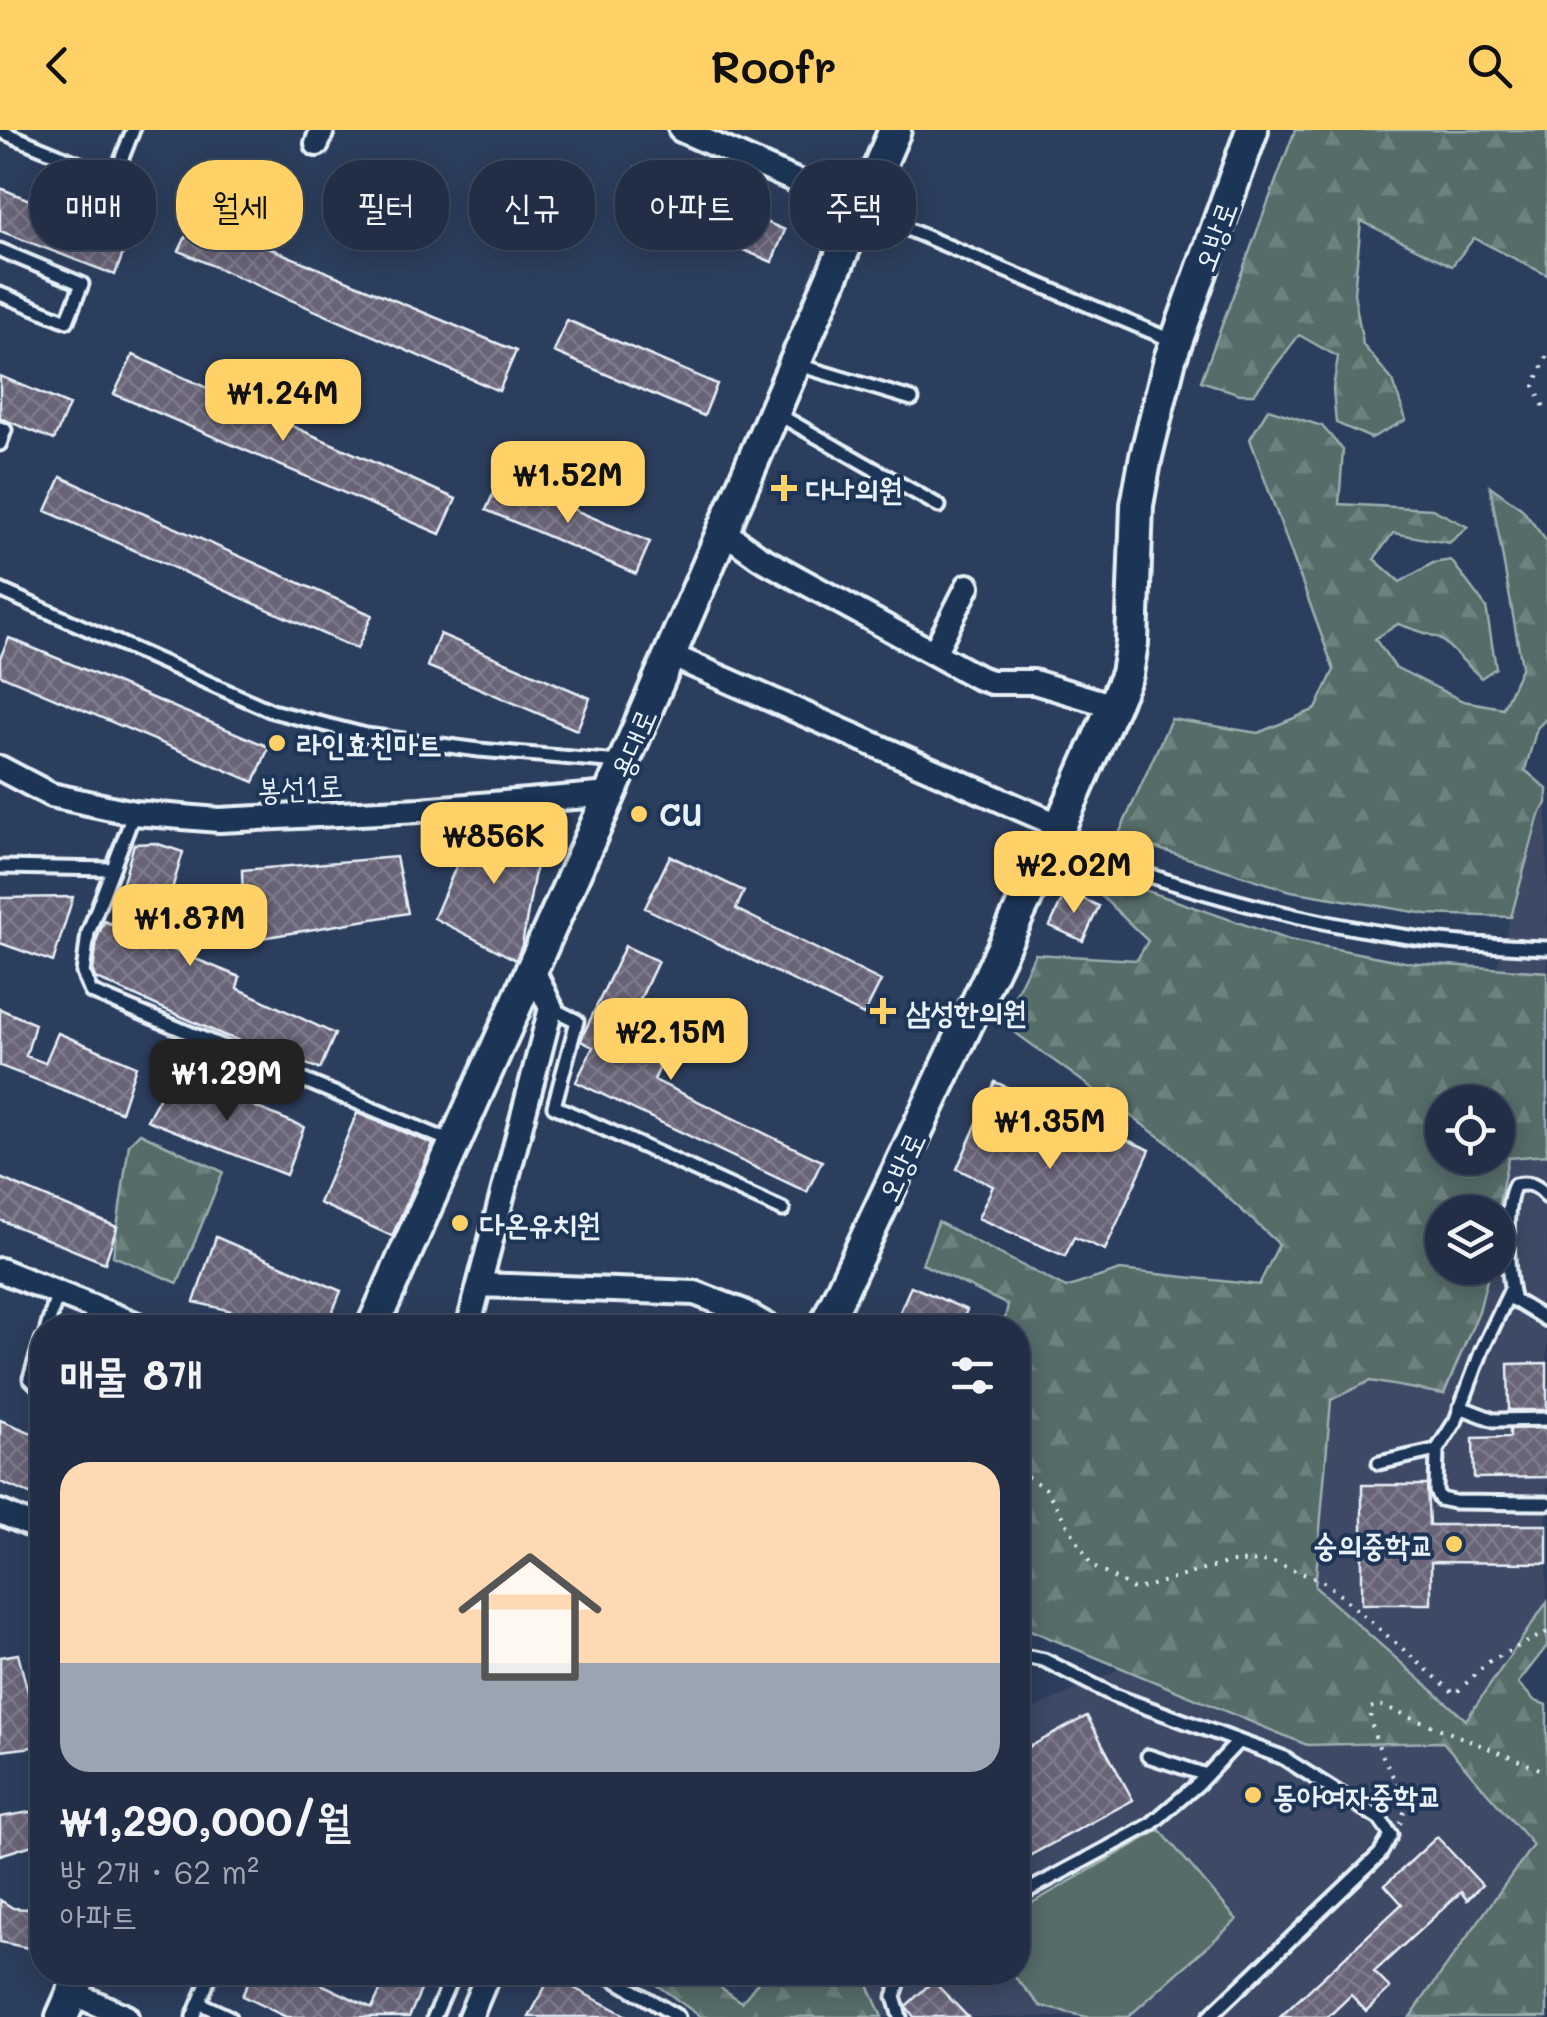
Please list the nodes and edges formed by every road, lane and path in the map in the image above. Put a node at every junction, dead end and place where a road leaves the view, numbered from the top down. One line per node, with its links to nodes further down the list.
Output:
1 (0, 130): 2 (lane)
2 (133, 130)
3 (681, 130): 7 (street)
4 (895, 130): 6 (street, 용대로)
5 (1252, 130): 12 (street, 오방로)
6 (883, 160)
7 (790, 178)
8 (916, 233): 12 (lane)
9 (0, 250): 11 (lane)
10 (845, 250): 14 (street, 용대로)
11 (0, 294)
12 (1176, 342): 26 (street, 오방로)
13 (1547, 356): 17 (path)
14 (795, 364): 15 (lane); 16 (street, 용대로)
15 (912, 399)
16 (774, 412): 20 (lane); 21 (street, 용대로)
17 (1547, 413)
18 (0, 428): 19 (lane)
19 (0, 444)
20 (939, 506)
21 (723, 531): 24 (street); 25 (street, 용대로)
22 (968, 586): 24 (street)
23 (0, 590): 27 (lane)
24 (934, 653): 26 (street)
25 (670, 655): 27 (street, 용대로); 31 (street)
26 (1114, 706): 31 (street, 오방로)
27 (624, 763): 29 (street, 용대로)
28 (0, 768): 30 (street, 봉선1로)
29 (610, 794): 30 (street, 봉선1로); 35 (street, 용대로)
30 (134, 813): 33 (lane)
31 (1056, 834): 34 (lane); 49 (street, 오방로)
32 (0, 867): 33 (lane)
33 (112, 869): 37 (lane)
34 (1547, 948)
35 (532, 968): 36 (street); 37 (street, 용대로)
36 (551, 1008): 39 (lane); 41 (street)
37 (454, 1143): 46 (street, 용대로)
38 (1547, 1196): 42 (lane)
39 (782, 1210)
40 (0, 1270): 43 (street)
41 (480, 1285): 47 (street); 48 (street)
42 (1511, 1289): 50 (lane); 51 (lane)
43 (58, 1292): 44 (lane); 45 (street)
44 (50, 1315)
45 (114, 1315)
46 (378, 1315)
47 (472, 1315)
48 (749, 1315)
49 (830, 1315)
50 (1547, 1320)
51 (1460, 1407): 52 (lane); 53 (lane)
52 (1547, 1419)
53 (1437, 1450): 54 (lane); 56 (lane)
54 (1379, 1463)
55 (1030, 1479): 59 (path)
56 (1547, 1502)
57 (0, 1512): 58 (street)
58 (30, 1525)
59 (1547, 1632)
60 (1030, 1657): 61 (lane)
61 (1238, 1742): 64 (lane); 65 (lane)
62 (1148, 1756): 64 (lane)
63 (1547, 1772): 65 (path)
64 (1206, 1775): 66 (lane)
65 (1391, 1835): 81 (lane)
66 (1030, 1885)
67 (207, 1985): 73 (lane)
68 (448, 1985): 77 (lane)
69 (484, 1985): 78 (street)
70 (624, 1985): 79 (lane)
71 (898, 1985): 80 (lane)
72 (73, 1994): 74 (street)
73 (199, 2003): 75 (lane); 76 (lane)
74 (126, 2017)
75 (193, 2017)
76 (229, 2017)
77 (434, 2017)
78 (470, 2017)
79 (678, 2017)
80 (900, 2017)
81 (1209, 2017)

